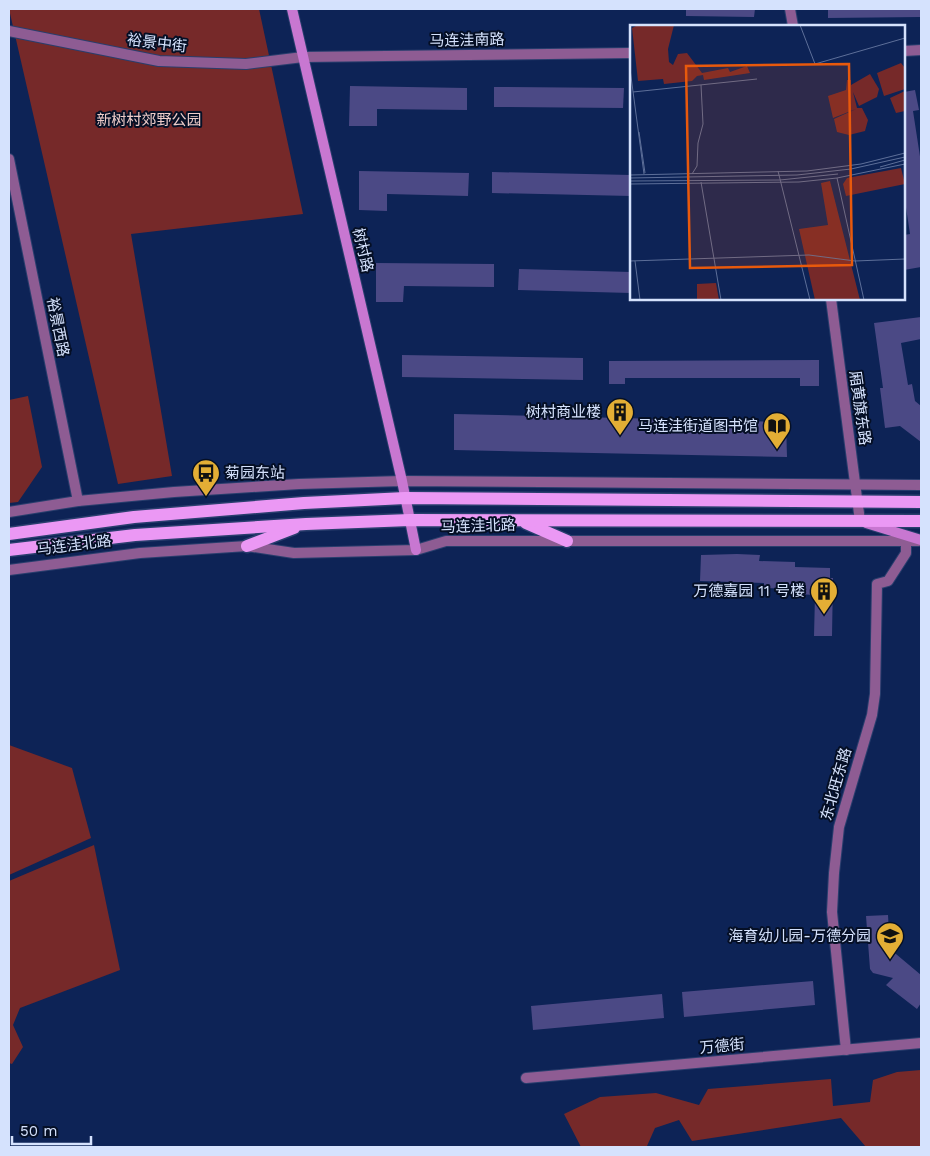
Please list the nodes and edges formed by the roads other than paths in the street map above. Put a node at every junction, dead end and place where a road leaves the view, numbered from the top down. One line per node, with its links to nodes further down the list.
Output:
1 (292, 9): 8 (main road, 树村路)
2 (790, 9): 3 (street)
3 (793, 25)
4 (9, 31): 8 (street, 裕景中街)
5 (921, 50): 6 (street)
6 (905, 51)
7 (630, 53): 8 (street, 马连洼南路)
8 (303, 57): 11 (main road, 树村路)
9 (9, 159): 15 (street, 裕景西路)
10 (831, 300): 12 (street, 厢黄旗东路)
11 (402, 480): 12 (street); 14 (main road, 树村路); 15 (street)
12 (856, 485): 13 (street); 16 (street, 厢黄旗东路)
13 (921, 485)
14 (405, 498): 16 (main road, 马连洼北路); 19 (main road, 树村路); 24 (main road, 马连洼北路)
15 (78, 502): 18 (street)
16 (858, 502): 17 (main road, 马连洼北路); 21 (street, 厢黄旗东路)
17 (921, 502)
18 (9, 512)
19 (410, 520): 20 (main road, 马连洼北路); 23 (main road, 马连洼北路); 30 (main road, 树村路)
20 (522, 520): 21 (main road, 马连洼北路); 25 (main road)
21 (860, 521): 22 (main road, 马连洼北路); 27 (main road)
22 (921, 521)
23 (306, 524): 28 (main road); 29 (main road, 马连洼北路)
24 (9, 534)
25 (567, 541): 26 (street, 马连洼北路); 30 (street, 马连洼北路)
26 (906, 541): 27 (street, 马连洼北路); 33 (street, 东北旺东路)
27 (921, 541)
28 (247, 546): 30 (street, 马连洼北路); 31 (street, 马连洼北路)
29 (9, 550)
30 (416, 550)
31 (9, 570)
32 (921, 1044): 33 (street, 万德街)
33 (846, 1050): 34 (street, 万德街)
34 (526, 1078)

